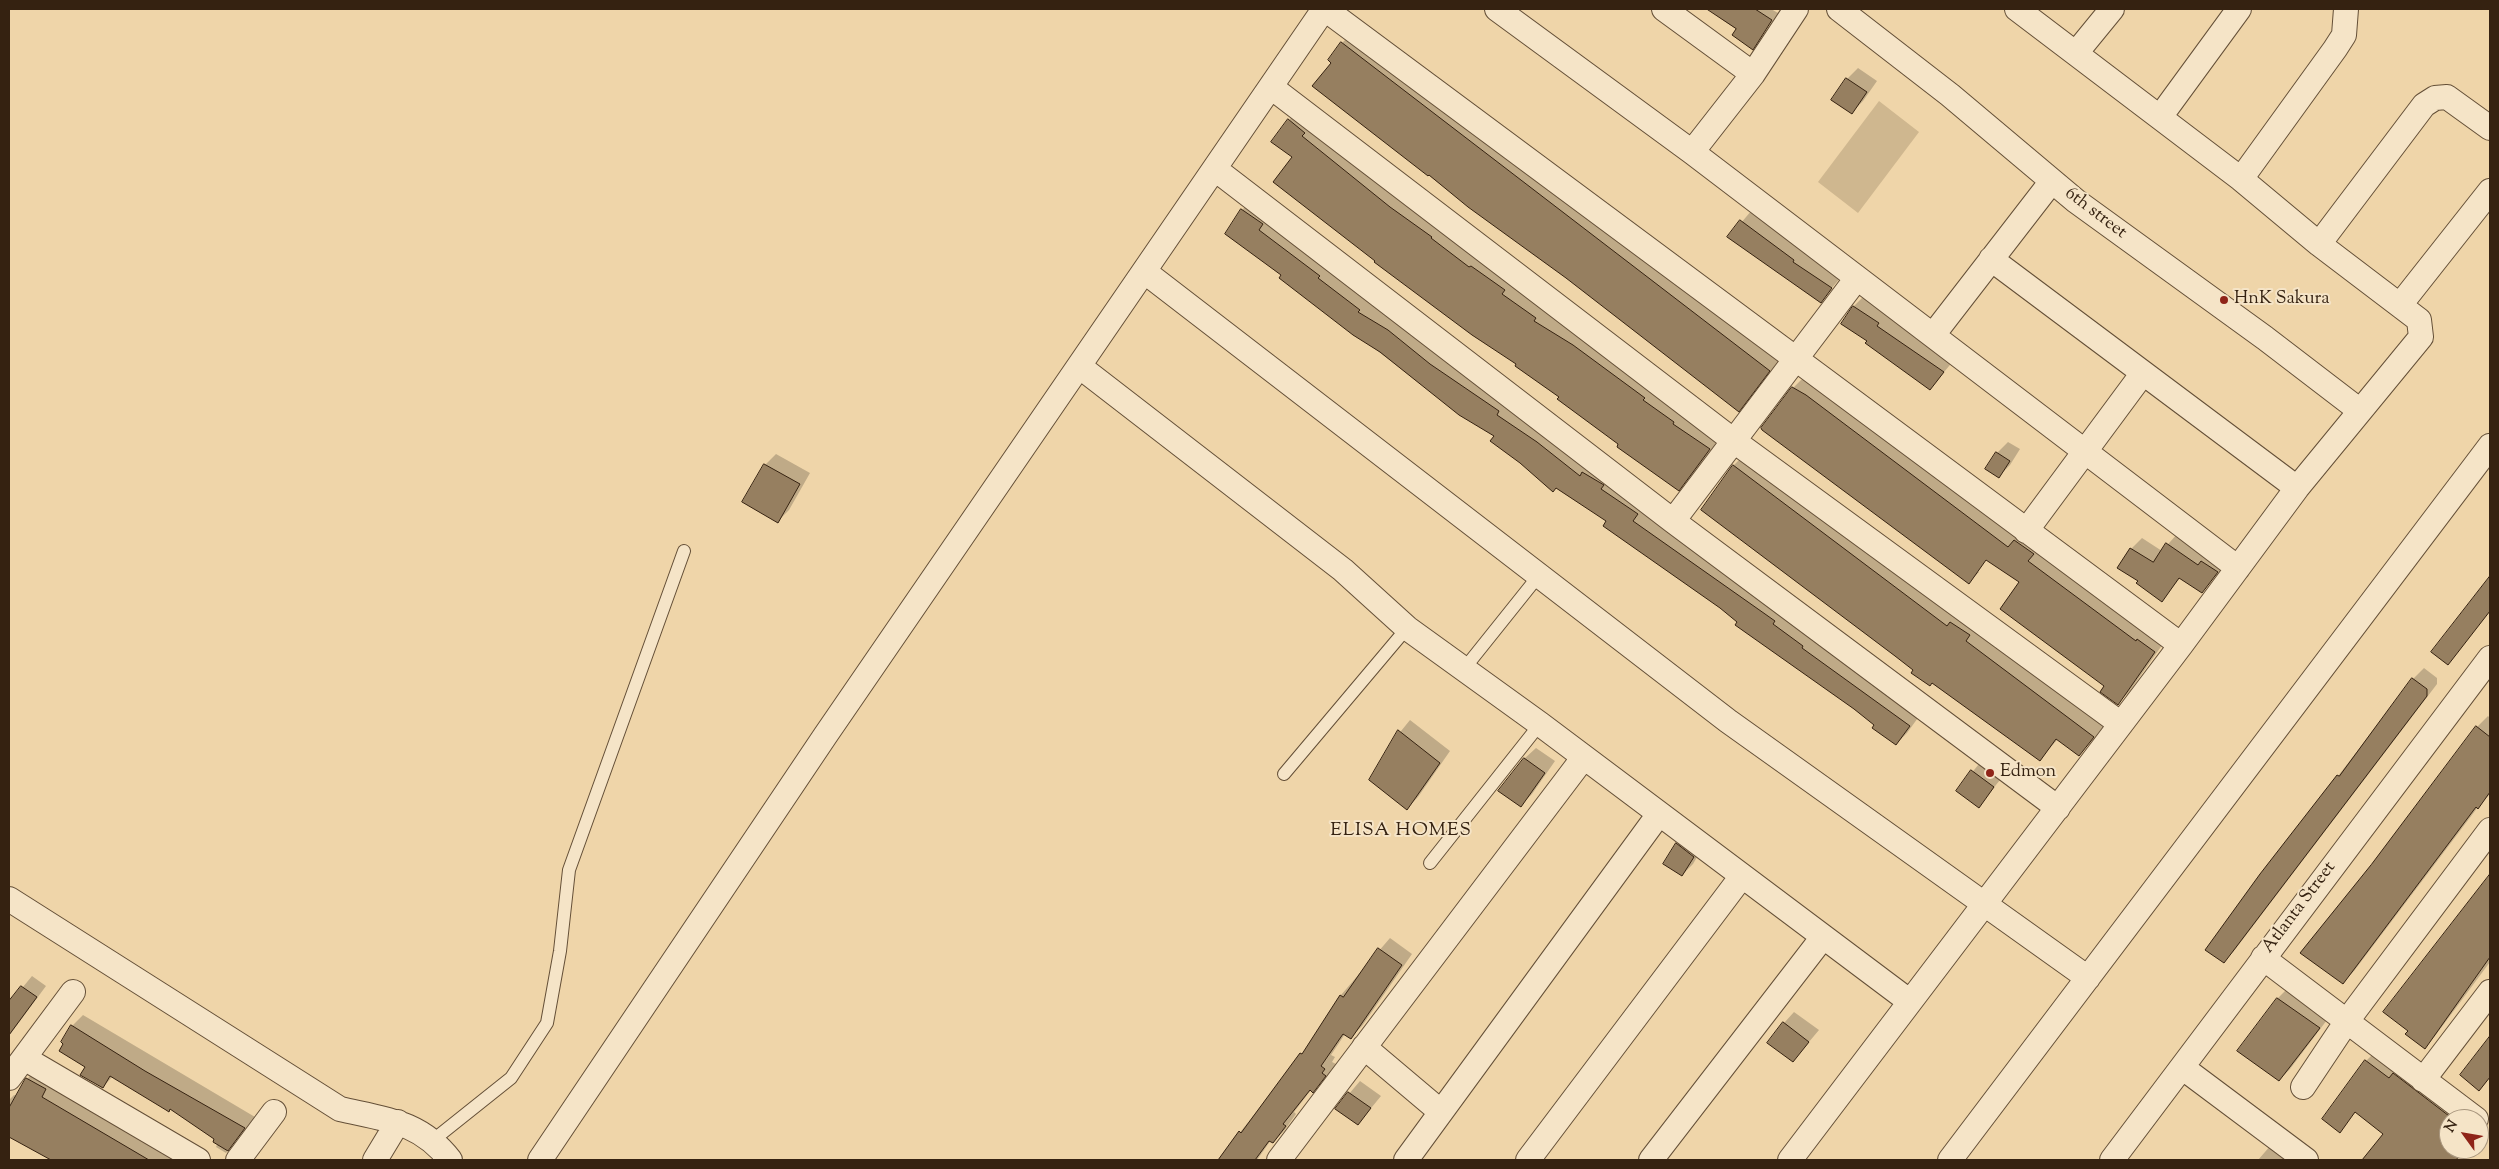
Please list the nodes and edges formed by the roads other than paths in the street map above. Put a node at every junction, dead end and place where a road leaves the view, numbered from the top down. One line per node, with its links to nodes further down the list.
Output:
1 (1325, 9): 12 (street); 26 (street)
2 (1497, 9): 15 (street)
3 (1664, 9): 11 (street)
4 (1796, 9): 11 (street)
5 (1839, 9): 18 (street, 6th street)
6 (2017, 9): 10 (street)
7 (2112, 9): 10 (street)
8 (2238, 9): 13 (street)
9 (2346, 9): 17 (street)
10 (2076, 53): 13 (street)
11 (1753, 74): 15 (street)
12 (1271, 87): 16 (street); 30 (street)
13 (2160, 117): 17 (street)
14 (2490, 128): 20 (street)
15 (1692, 152): 23 (street)
16 (1215, 169): 22 (street); 34 (street)
17 (2241, 178): 20 (street)
18 (2052, 181): 21 (street); 29 (street, 6th street)
19 (2490, 191): 24 (street)
20 (2319, 244): 24 (street)
21 (1991, 259): 25 (street); 28 (street)
22 (1145, 272): 27 (street); 38 (street)
23 (1857, 278): 25 (street); 26 (street)
24 (2400, 305): 29 (street)
25 (1933, 335): 32 (street)
26 (1796, 360): 30 (street); 35 (street)
27 (1079, 366): 39 (street); 77 (street)
28 (2144, 373): 32 (street); 33 (street)
29 (2359, 410): 33 (street)
30 (1734, 441): 34 (street); 44 (street)
31 (2490, 446): 56 (street)
32 (2084, 451): 35 (street); 37 (street)
33 (2297, 488): 37 (street)
34 (1672, 521): 47 (street)
35 (2026, 531): 40 (street)
36 (684, 551): 71 (lane)
37 (2238, 568): 40 (street)
38 (1540, 574): 42 (lane); 53 (street)
39 (1407, 628): 42 (street); 46 (lane)
40 (2181, 646): 44 (street)
41 (2490, 658): 55 (street, Atlanta Street)
42 (1464, 669): 43 (street)
43 (1540, 724): 45 (street); 50 (lane)
44 (2121, 724): 47 (street)
45 (1584, 757): 48 (street); 61 (street)
46 (1284, 774)
47 (2058, 808): 53 (street)
48 (1660, 814): 51 (street); 69 (street)
49 (2490, 830): 60 (street)
50 (1430, 863)
51 (1742, 876): 54 (street); 80 (street)
52 (9, 899): 70 (street)
53 (1986, 903): 56 (street); 59 (street)
54 (1823, 937): 59 (street); 81 (street)
55 (2263, 958): 60 (street); 63 (street, Atlanta Street)
56 (2088, 978): 83 (street)
57 (73, 992): 62 (street)
58 (2490, 992): 65 (street)
59 (1909, 1002): 82 (street)
60 (2347, 1022): 65 (street); 66 (street)
61 (1364, 1047): 69 (street); 78 (street)
62 (24, 1058): 64 (street); 73 (street)
63 (2183, 1068): 72 (street, Atlanta Street); 84 (street)
64 (9, 1078)
65 (2423, 1080): 67 (street)
66 (2303, 1087)
67 (2462, 1109)
68 (274, 1112): 74 (street)
69 (1441, 1112): 79 (street)
70 (398, 1122): 71 (street); 75 (street)
71 (432, 1141): 76 (street)
72 (2116, 1159)
73 (198, 1160)
74 (238, 1160)
75 (375, 1160)
76 (450, 1160)
77 (540, 1160)
78 (1278, 1160)
79 (1406, 1160)
80 (1528, 1160)
81 (1651, 1160)
82 (1790, 1160)
83 (1950, 1160)
84 (2306, 1160)

